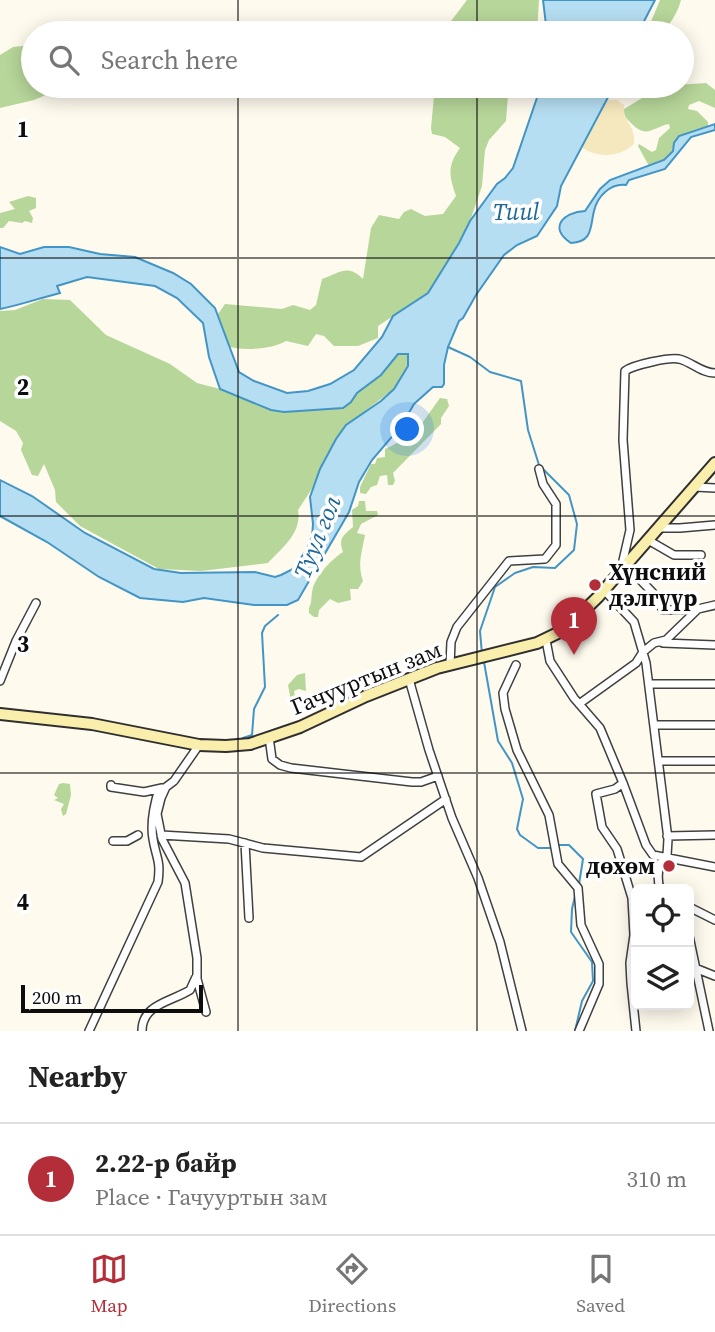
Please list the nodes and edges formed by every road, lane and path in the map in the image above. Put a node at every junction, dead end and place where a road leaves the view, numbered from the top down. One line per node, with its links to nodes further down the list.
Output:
1 (714, 371): 10 (street)
2 (715, 463): 4 (main road, Гачууртын зам)
3 (539, 470): 19 (street)
4 (695, 487): 5 (street); 7 (main road, Гачууртын зам)
5 (715, 488)
6 (715, 525): 7 (street)
7 (659, 528): 8 (main road, Гачууртын зам)
8 (648, 540): 9 (street); 10 (main road, Гачууртын зам)
9 (701, 555)
10 (623, 568): 11 (main road, Гачууртын зам); 14 (street)
11 (604, 590): 15 (main road, Гачууртын зам); 18 (street)
12 (36, 603): 22 (street)
13 (715, 606): 14 (street)
14 (698, 608): 16 (street)
15 (545, 640): 19 (main road, Гачууртын зам); 25 (street)
16 (654, 643): 17 (street); 18 (street)
17 (715, 645)
18 (643, 652): 23 (street); 25 (street)
19 (450, 665): 21 (main road, Гачууртын зам)
20 (516, 665): 60 (street)
21 (409, 679): 29 (main road, Гачууртын зам); 33 (street)
22 (0, 681)
23 (650, 684): 24 (street); 27 (street)
24 (715, 684)
25 (579, 704): 34 (street)
26 (0, 714): 30 (main road, Гачууртын зам)
27 (655, 725): 28 (street); 31 (street)
28 (715, 725)
29 (269, 737): 30 (main road, Гачууртын зам); 33 (street)
30 (199, 745): 36 (street)
31 (659, 761): 32 (street); 41 (street)
32 (715, 761)
33 (438, 776): 37 (street)
34 (623, 783): 44 (street); 61 (street)
35 (111, 785): 36 (street)
36 (163, 788): 39 (street); 57 (street)
37 (446, 799): 43 (street); 59 (street)
38 (138, 835): 42 (street)
39 (161, 835): 43 (street); 52 (street)
40 (715, 835): 41 (street)
41 (667, 836): 44 (street)
42 (113, 841)
43 (246, 843): 48 (street)
44 (667, 856): 45 (street); 46 (street)
45 (715, 867)
46 (660, 884)
47 (694, 910): 49 (street)
48 (248, 918)
49 (715, 920)
50 (691, 947): 51 (street)
51 (695, 968): 53 (street); 54 (street)
52 (197, 976): 55 (street); 58 (street)
53 (715, 976)
54 (704, 1008): 56 (street); 62 (street)
55 (206, 1012)
56 (715, 1017)
57 (89, 1031)
58 (142, 1031)
59 (522, 1031)
60 (579, 1031)
61 (636, 1031)
62 (709, 1031)

